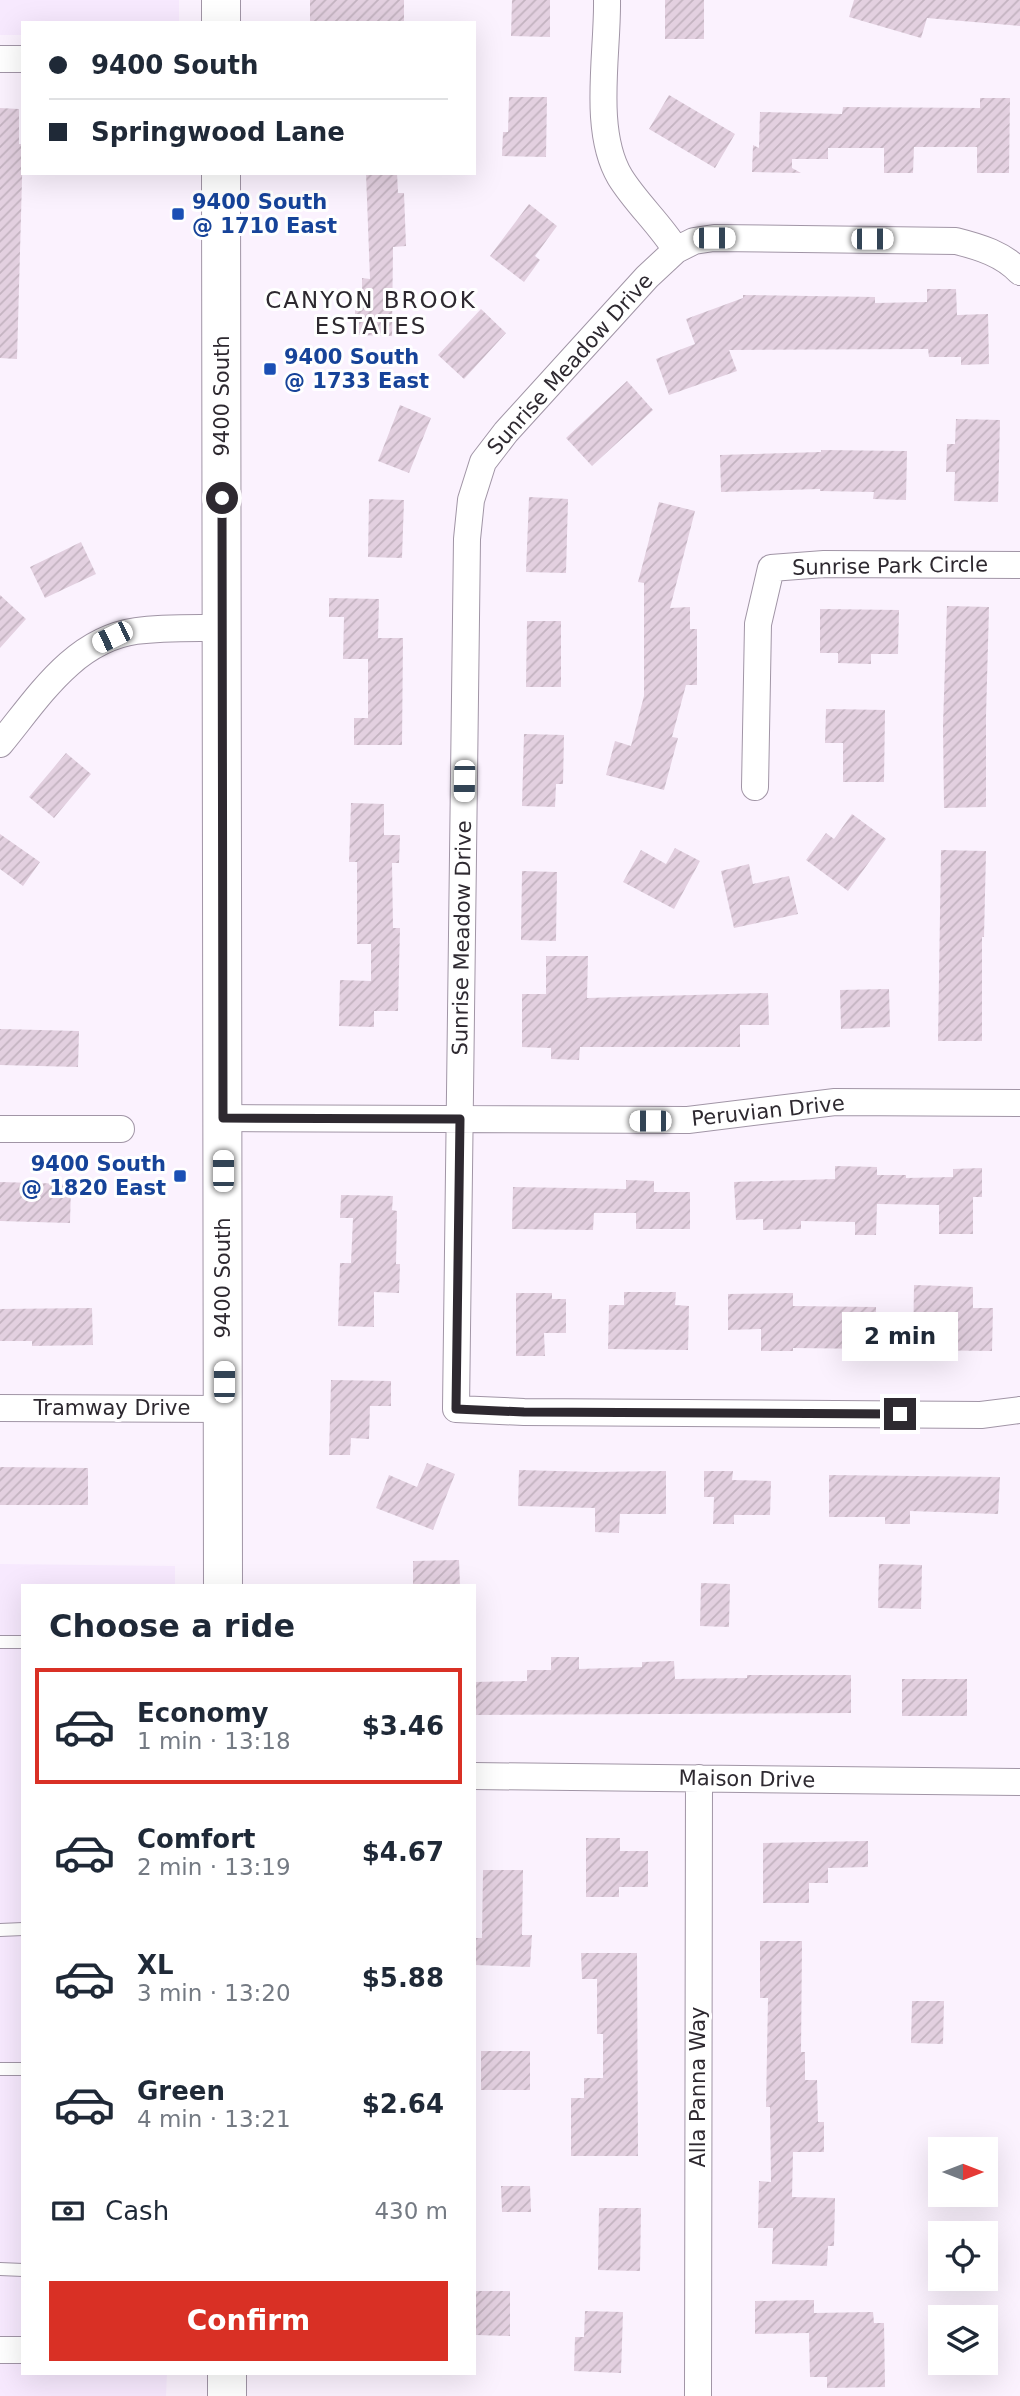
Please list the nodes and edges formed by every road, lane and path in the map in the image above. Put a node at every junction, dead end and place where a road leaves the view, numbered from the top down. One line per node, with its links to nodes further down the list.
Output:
1 (221, 0): 3 (main road)
2 (607, 0): 7 (street)
3 (221, 21)
4 (0, 59): 5 (street)
5 (21, 59)
6 (221, 175): 10 (main road, 9400 South)
7 (676, 250): 8 (street); 15 (street, Sunrise Meadow Drive)
8 (1020, 272)
9 (1020, 565): 12 (street, Sunrise Park Circle)
10 (222, 628): 11 (street); 14 (main road, 9400 South)
11 (0, 744)
12 (755, 787)
13 (1020, 1104): 15 (street, Peruvian Drive)
14 (223, 1118): 15 (street, Peruvian Drive); 19 (main road, 9400 South)
15 (460, 1119): 20 (street, Sunrise Meadow Drive)
16 (0, 1129): 17 (street)
17 (121, 1129)
18 (0, 1408): 19 (street, Tramway Drive)
19 (224, 1409): 21 (main road, 9400 South)
20 (1020, 1410)
21 (223, 1584)
22 (0, 1642): 23 (lane)
23 (21, 1642)
24 (476, 1776): 25 (street, Maison Drive)
25 (699, 1778): 26 (street, Maison Drive); 37 (street, Alla Panna Way)
26 (1020, 1782)
27 (21, 1929): 28 (lane)
28 (0, 1930)
29 (0, 2068): 30 (lane)
30 (21, 2068)
31 (0, 2270): 32 (lane)
32 (21, 2270)
33 (0, 2350): 34 (street)
34 (21, 2350)
35 (227, 2375): 36 (main road)
36 (227, 2396)
37 (698, 2396)

